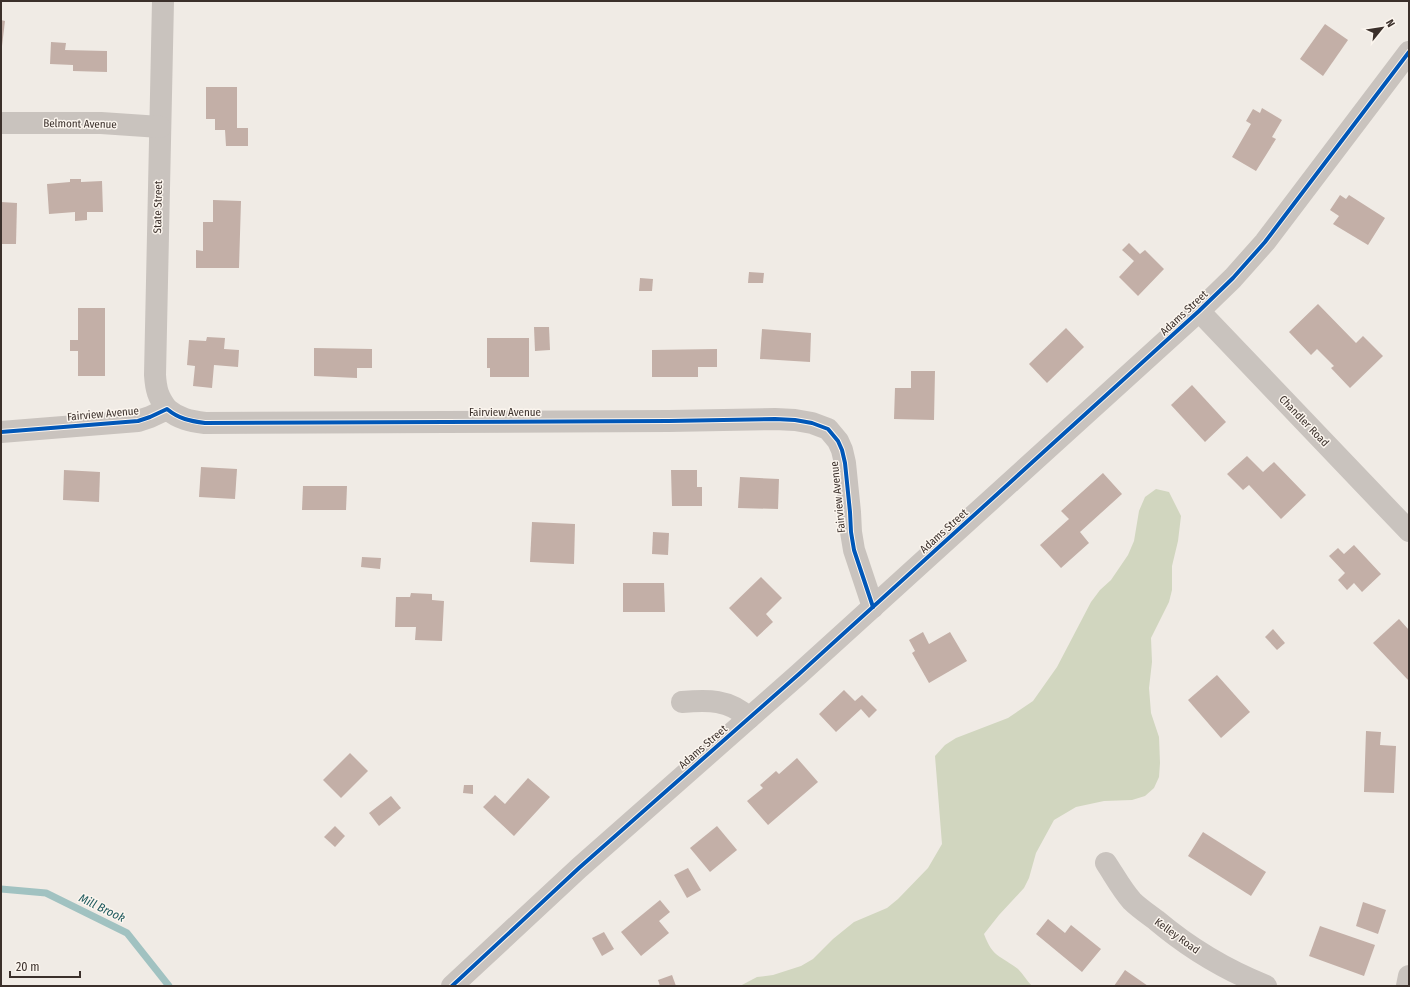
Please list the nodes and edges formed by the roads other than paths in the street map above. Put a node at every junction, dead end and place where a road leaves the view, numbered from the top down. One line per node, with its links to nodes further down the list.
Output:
1 (163, 1): 4 (street, State Street)
2 (1409, 52): 5 (street, Adams Street)
3 (1, 124): 4 (street, Belmont Avenue)
4 (160, 127): 6 (street, State Street)
5 (1199, 311): 8 (street, Chandler Road); 9 (street, Adams Street)
6 (167, 409): 7 (street, Fairview Avenue); 9 (street, Fairview Avenue)
7 (1, 432)
8 (1409, 531)
9 (873, 607): 11 (street, Adams Street)
10 (682, 702): 11 (street)
11 (750, 718): 14 (street, Adams Street)
12 (1106, 862): 15 (street, Kelley Road)
13 (1409, 976): 16 (street)
14 (452, 986)
15 (1266, 986)
16 (1407, 986)

